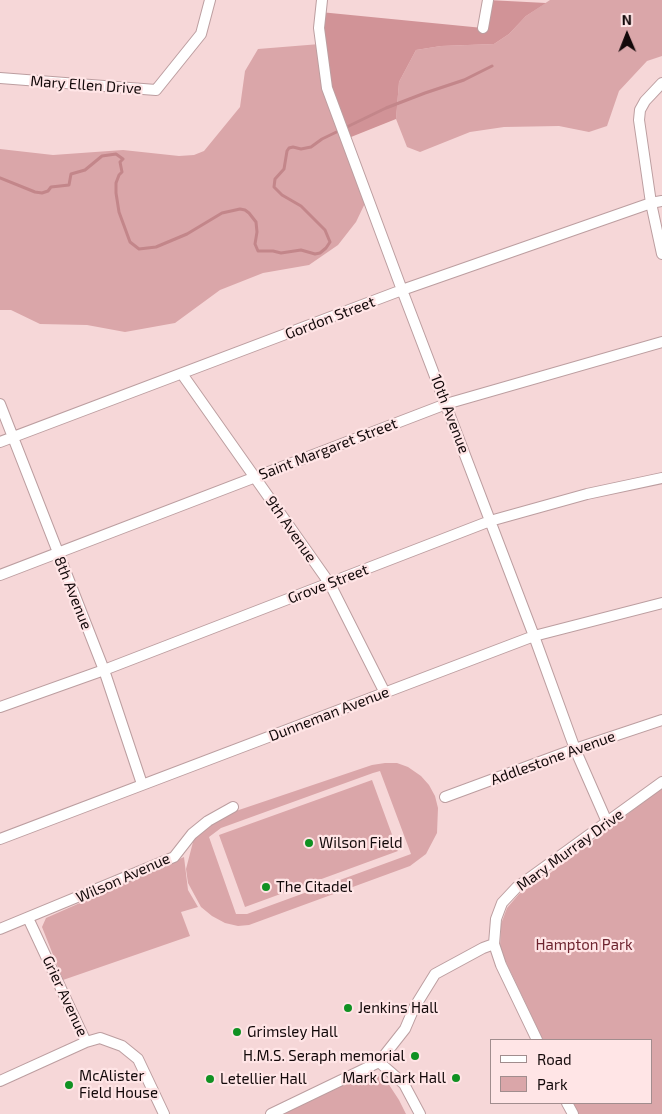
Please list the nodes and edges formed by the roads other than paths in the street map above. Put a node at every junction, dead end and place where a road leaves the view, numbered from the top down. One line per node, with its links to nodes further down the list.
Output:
1 (210, 0): 5 (street, Mary Ellen Drive)
2 (322, 0): 10 (street, 10th Avenue)
3 (488, 0): 4 (street)
4 (483, 28)
5 (0, 78)
6 (660, 85): 8 (street)
7 (662, 201): 8 (street, Gordon Street)
8 (651, 203): 9 (street); 10 (street, Gordon Street)
9 (662, 254)
10 (402, 290): 12 (street, Gordon Street); 14 (street, 10th Avenue)
11 (662, 342): 14 (street, Saint Margaret Street)
12 (182, 374): 15 (street, Gordon Street); 17 (street, 9th Avenue)
13 (0, 404): 15 (street, 8th Avenue)
14 (446, 404): 17 (street, Saint Margaret Street); 19 (street, 10th Avenue)
15 (12, 438): 16 (street, Gordon Street); 20 (street, 8th Avenue)
16 (0, 442)
17 (254, 477): 20 (street, Saint Margaret Street); 22 (street, 9th Avenue)
18 (662, 478): 19 (street, Grove Street)
19 (490, 520): 22 (street, Grove Street); 24 (street, 10th Avenue)
20 (57, 552): 21 (street, Saint Margaret Street); 25 (street, 8th Avenue)
21 (0, 575)
22 (330, 584): 25 (street, Grove Street); 26 (street, 9th Avenue)
23 (662, 603): 24 (street, Dunneman Avenue)
24 (534, 636): 26 (street, Dunneman Avenue); 29 (street, 10th Avenue)
25 (104, 670): 27 (street, Grove Street); 31 (street, 8th Avenue)
26 (385, 693): 31 (street, Dunneman Avenue)
27 (0, 707)
28 (662, 720): 29 (street, Addlestone Avenue)
29 (576, 749): 32 (street, Addlestone Avenue); 34 (street, 10th Avenue)
30 (662, 782): 34 (street, Mary Murray Drive)
31 (142, 784): 35 (street, Dunneman Avenue)
32 (445, 798)
33 (233, 807): 36 (street, Wilson Avenue)
34 (607, 822): 38 (street, Mary Murray Drive)
35 (0, 839)
36 (28, 918): 37 (street, Wilson Avenue); 40 (street, Grier Avenue)
37 (0, 929)
38 (494, 944): 39 (street, Mary Murray Drive); 41 (street)
39 (537, 1039)
40 (86, 1042): 42 (street, Grier Avenue); 43 (street)
41 (379, 1062): 44 (street); 45 (street)
42 (0, 1082)
43 (164, 1114)
44 (271, 1114)
45 (420, 1114)

